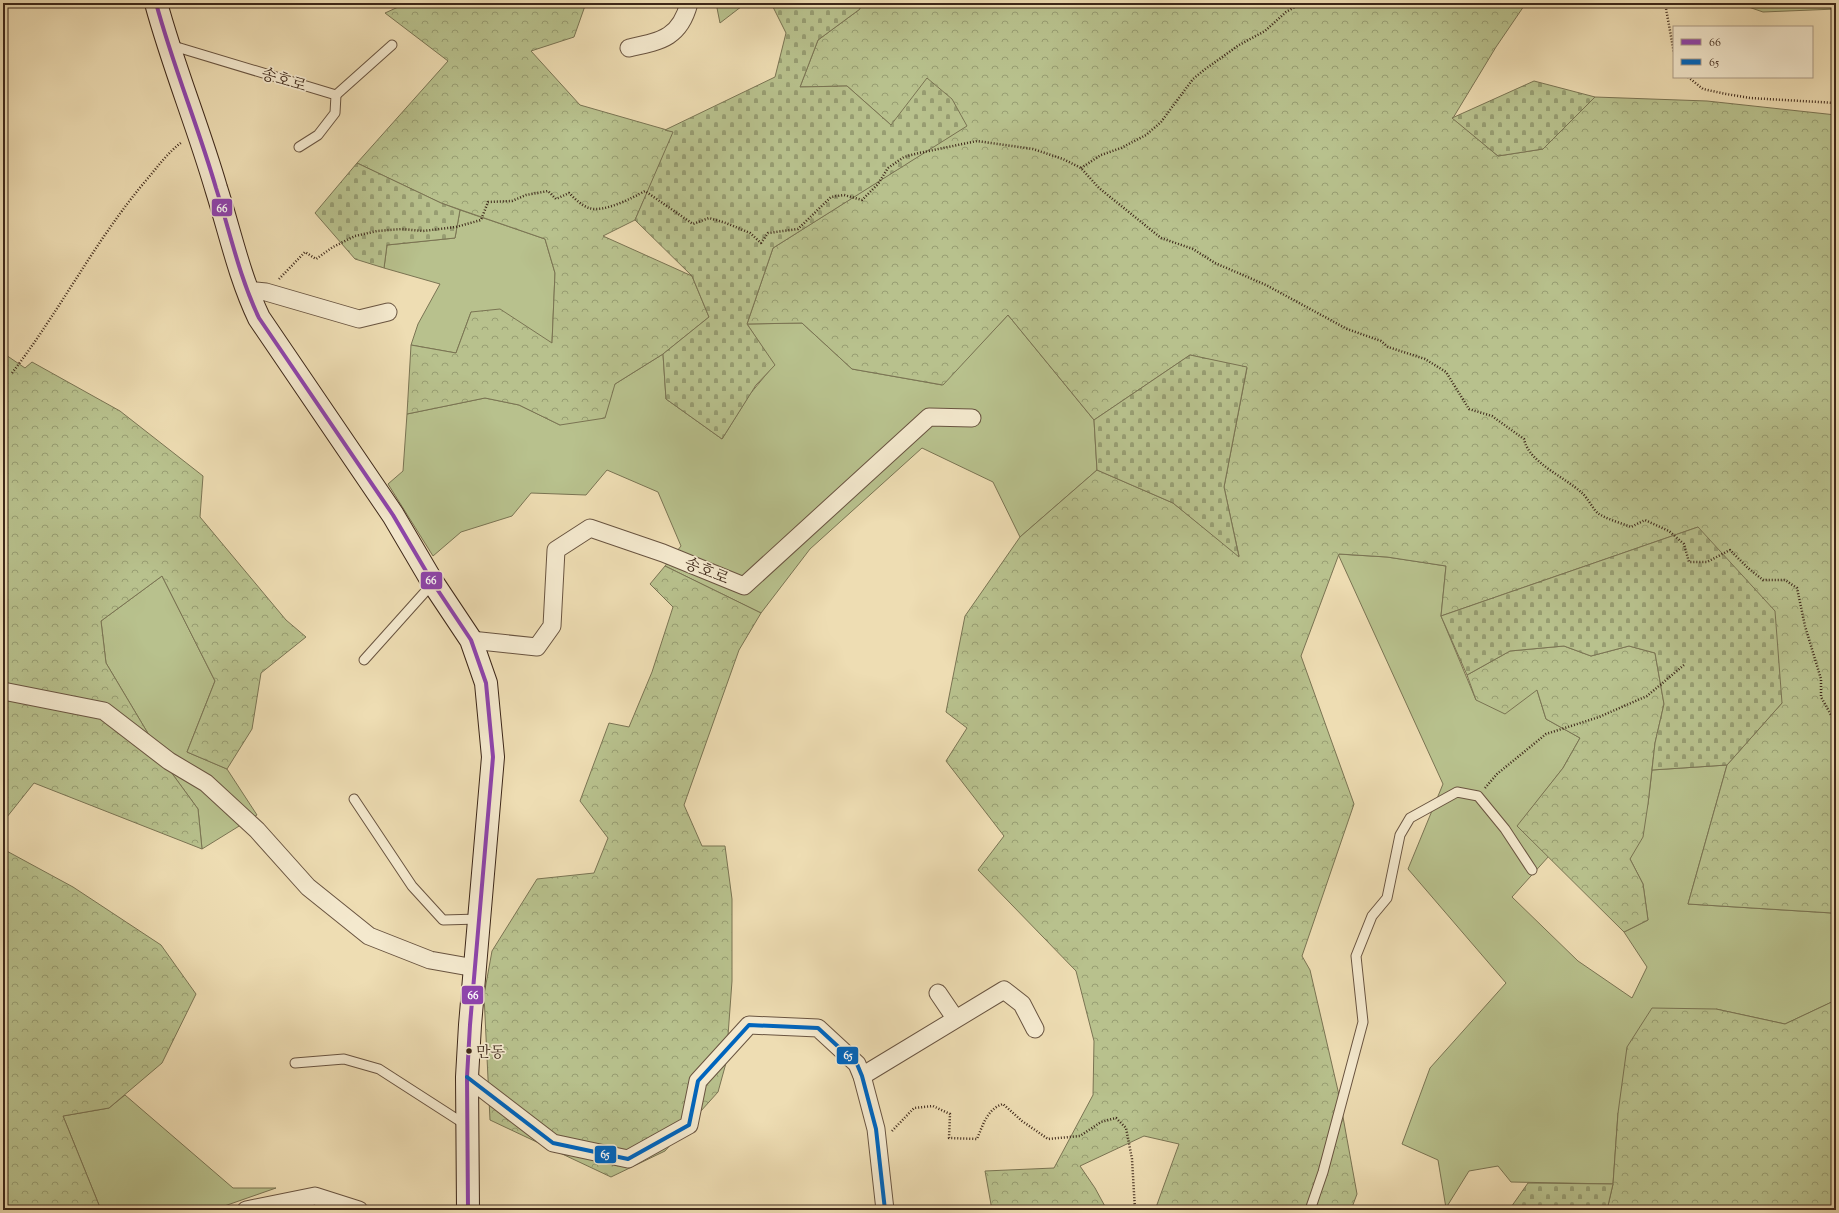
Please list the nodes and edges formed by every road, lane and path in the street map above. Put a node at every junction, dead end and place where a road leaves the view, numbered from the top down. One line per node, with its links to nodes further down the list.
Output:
1 (156, 3): 5 (main road)
2 (689, 3): 8 (street)
3 (1302, 3): 14 (path)
4 (1665, 3): 7 (path)
5 (167, 44): 10 (lane, 송호로); 12 (main road)
6 (392, 45): 10 (lane)
7 (1673, 47)
8 (629, 48)
9 (1689, 78): 11 (path)
10 (336, 95): 13 (lane)
11 (1836, 103)
12 (198, 131): 15 (main road); 17 (path)
13 (299, 147)
14 (1081, 168): 15 (path); 24 (path)
15 (256, 291): 16 (street); 19 (main road)
16 (388, 312)
17 (12, 373)
18 (972, 418): 20 (street, 송호로)
19 (433, 583): 20 (main road); 21 (lane)
20 (471, 640): 28 (main road)
21 (364, 660)
22 (1684, 665): 25 (path)
23 (3, 691): 29 (street)
24 (1836, 724)
25 (1478, 796): 27 (lane); 43 (lane)
26 (354, 799): 28 (lane)
27 (1532, 870)
28 (479, 919): 29 (main road)
29 (475, 968): 35 (main road)
30 (938, 993): 31 (street)
31 (955, 1018): 32 (street); 34 (street)
32 (1035, 1029)
33 (295, 1062): 36 (lane)
34 (862, 1076): 35 (street); 37 (street)
35 (467, 1077): 36 (main road)
36 (468, 1125): 40 (main road)
37 (876, 1129): 41 (street); 42 (path)
38 (246, 1210): 39 (street)
39 (359, 1210)
40 (468, 1210)
41 (885, 1210)
42 (1135, 1210)
43 (1310, 1210)

